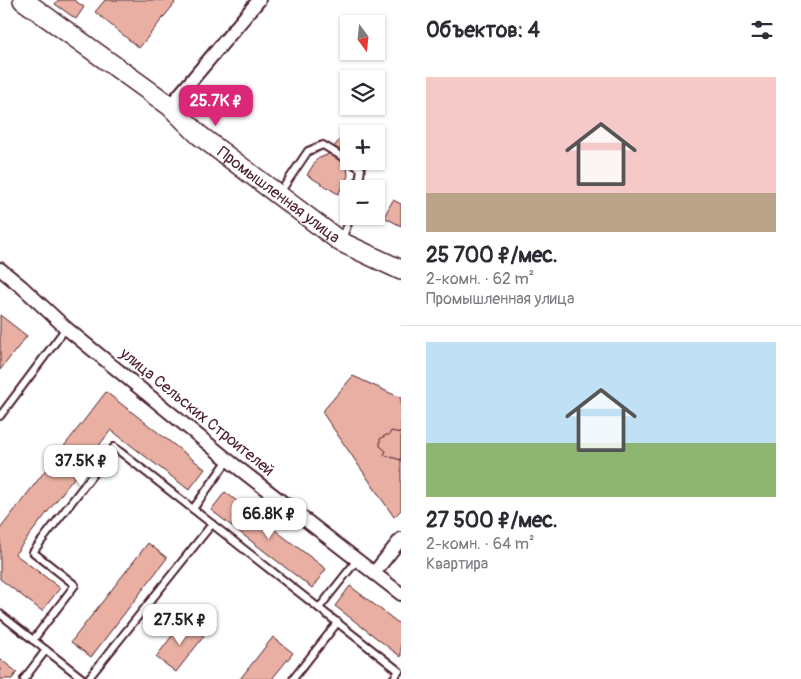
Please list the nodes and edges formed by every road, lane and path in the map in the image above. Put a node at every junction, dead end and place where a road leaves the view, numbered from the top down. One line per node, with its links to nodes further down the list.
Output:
1 (23, 0): 3 (street, Промышленная улица)
2 (259, 0): 3 (street)
3 (170, 106): 5 (street, Промышленная улица)
4 (340, 155): 5 (lane)
5 (278, 195): 7 (street, Промышленная улица)
6 (347, 225): 7 (lane)
7 (340, 242): 9 (street, Промышленная улица)
8 (0, 269): 10 (street, улица Сельских Строителей)
9 (401, 270)
10 (66, 328): 11 (lane); 12 (street, улица Сельских Строителей)
11 (0, 416)
12 (228, 460): 13 (lane); 16 (street, улица Сельских Строителей)
13 (193, 509): 14 (lane); 22 (lane)
14 (212, 524): 19 (lane); 26 (lane)
15 (401, 539): 17 (street)
16 (357, 560): 17 (street, улица Сельских Строителей); 19 (lane)
17 (374, 573): 18 (street, улица Сельских Строителей)
18 (401, 594)
19 (319, 608): 21 (lane)
20 (0, 614): 22 (lane)
21 (338, 622): 27 (lane); 28 (lane)
22 (33, 640): 23 (lane)
23 (46, 650): 24 (lane); 25 (lane)
24 (24, 679)
25 (83, 679)
26 (88, 679)
27 (293, 679)
28 (393, 679)

